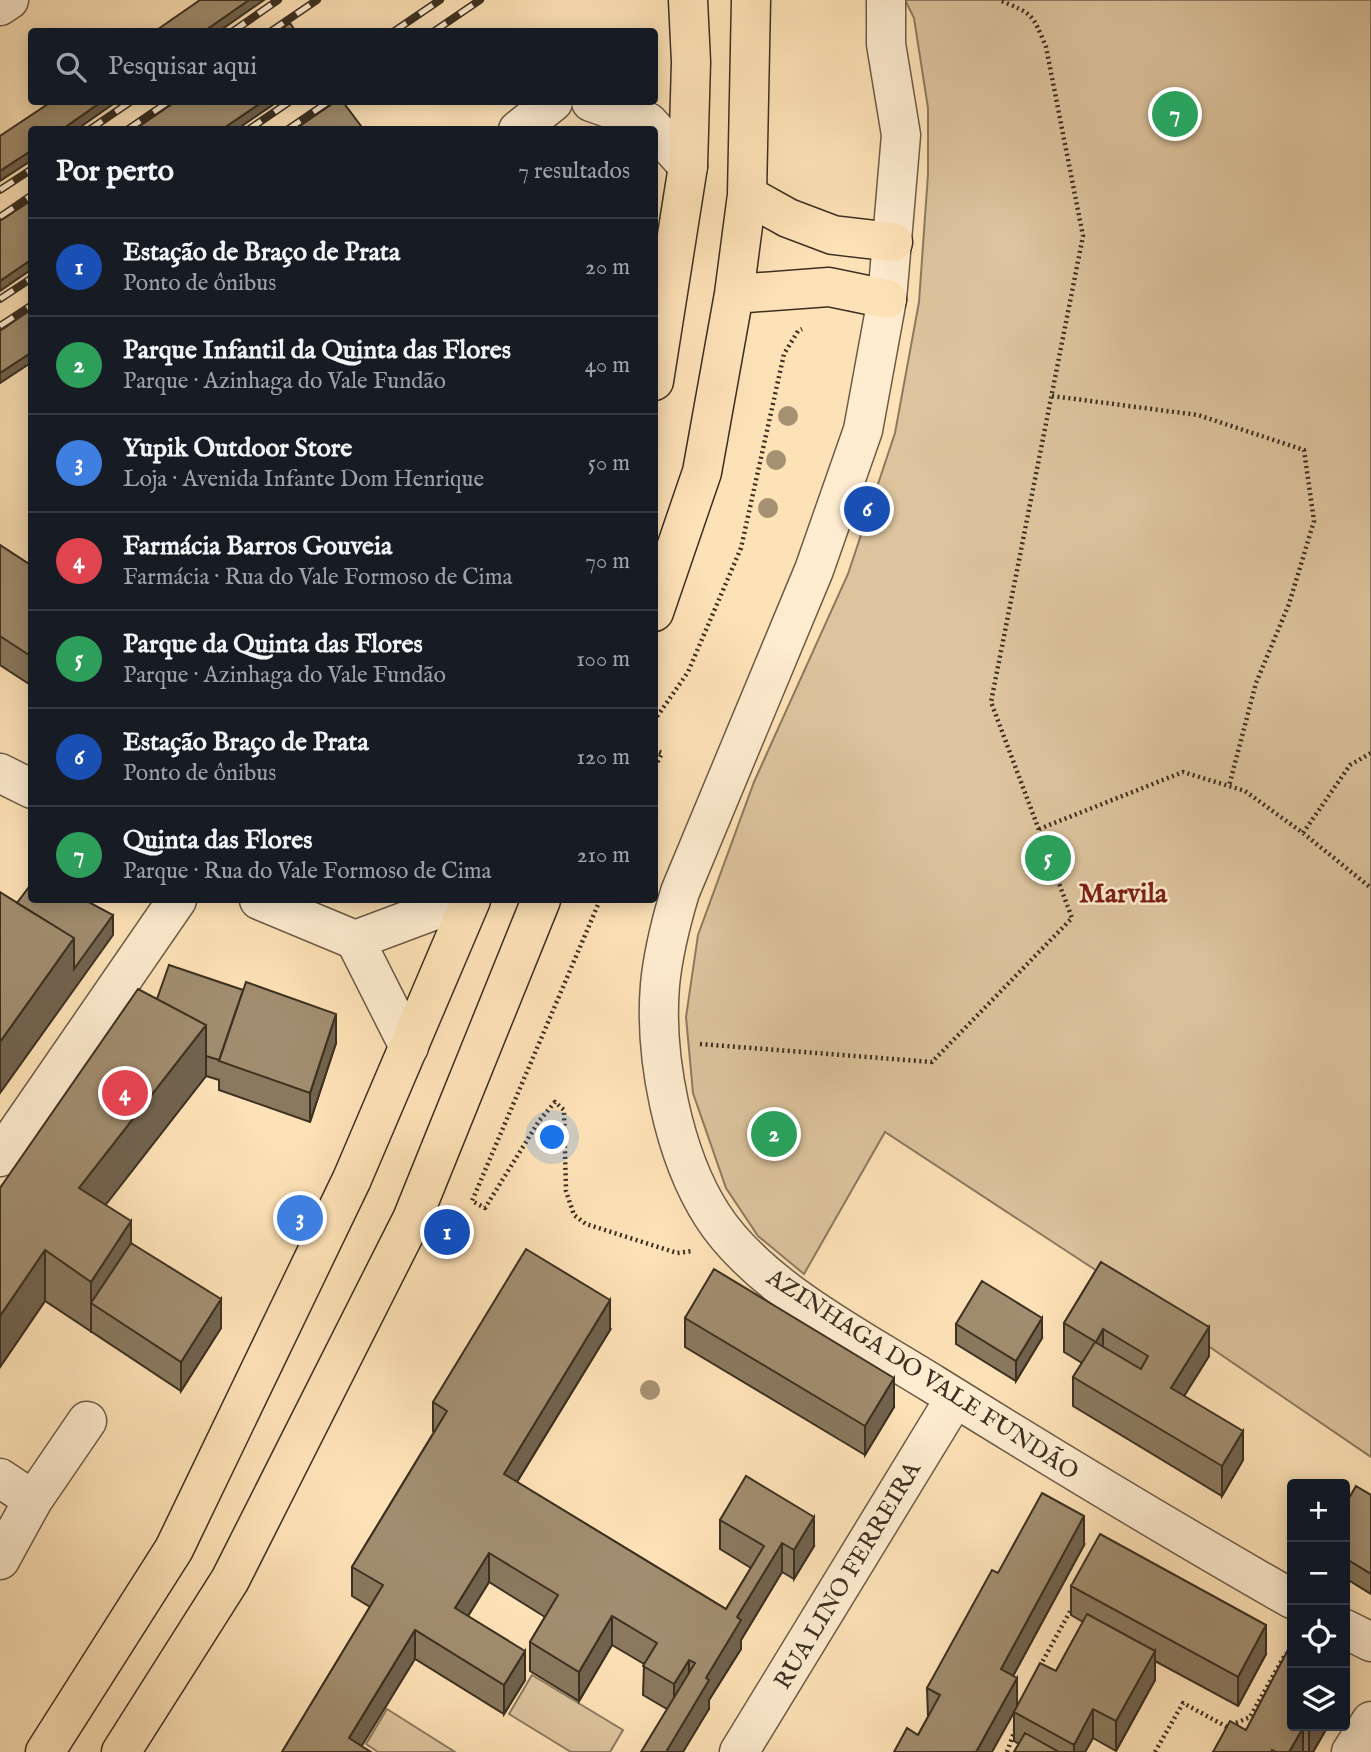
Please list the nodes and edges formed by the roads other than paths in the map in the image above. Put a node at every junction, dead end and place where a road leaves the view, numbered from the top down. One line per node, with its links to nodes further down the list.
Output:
1 (688, 0): 9 (main road)
2 (751, 0): 10 (main road)
3 (886, 0): 11 (street, AZINHAGA DO VALE FUNDÃO)
4 (549, 105): 6 (street)
5 (600, 105): 7 (street)
6 (523, 126)
7 (652, 126)
8 (658, 133): 9 (street)
9 (688, 166): 14 (main road)
10 (747, 195): 11 (main road); 12 (main road)
11 (893, 242): 13 (street, AZINHAGA DO VALE FUNDÃO)
12 (734, 294): 13 (main road); 15 (main road)
13 (887, 299): 26 (street, AZINHAGA DO VALE FUNDÃO)
14 (658, 356)
15 (658, 600)
16 (0, 772): 17 (street)
17 (28, 787)
18 (175, 903): 25 (street)
19 (266, 903): 23 (street)
20 (454, 903): 23 (street)
21 (470, 903): 24 (main road)
22 (540, 903): 36 (main road)
23 (355, 940): 24 (street)
24 (409, 1047): 35 (main road)
25 (0, 1157)
26 (954, 1398): 31 (street, AZINHAGA DO VALE FUNDÃO); 37 (street, RUA LINO FERREIRA)
27 (87, 1421): 29 (street)
28 (0, 1478): 29 (street)
29 (33, 1500): 30 (street)
30 (0, 1560)
31 (1287, 1596)
32 (1350, 1632): 33 (street)
33 (1371, 1642)
34 (1371, 1721): 38 (street)
35 (45, 1752)
36 (121, 1752)
37 (739, 1752)
38 (1350, 1752)

